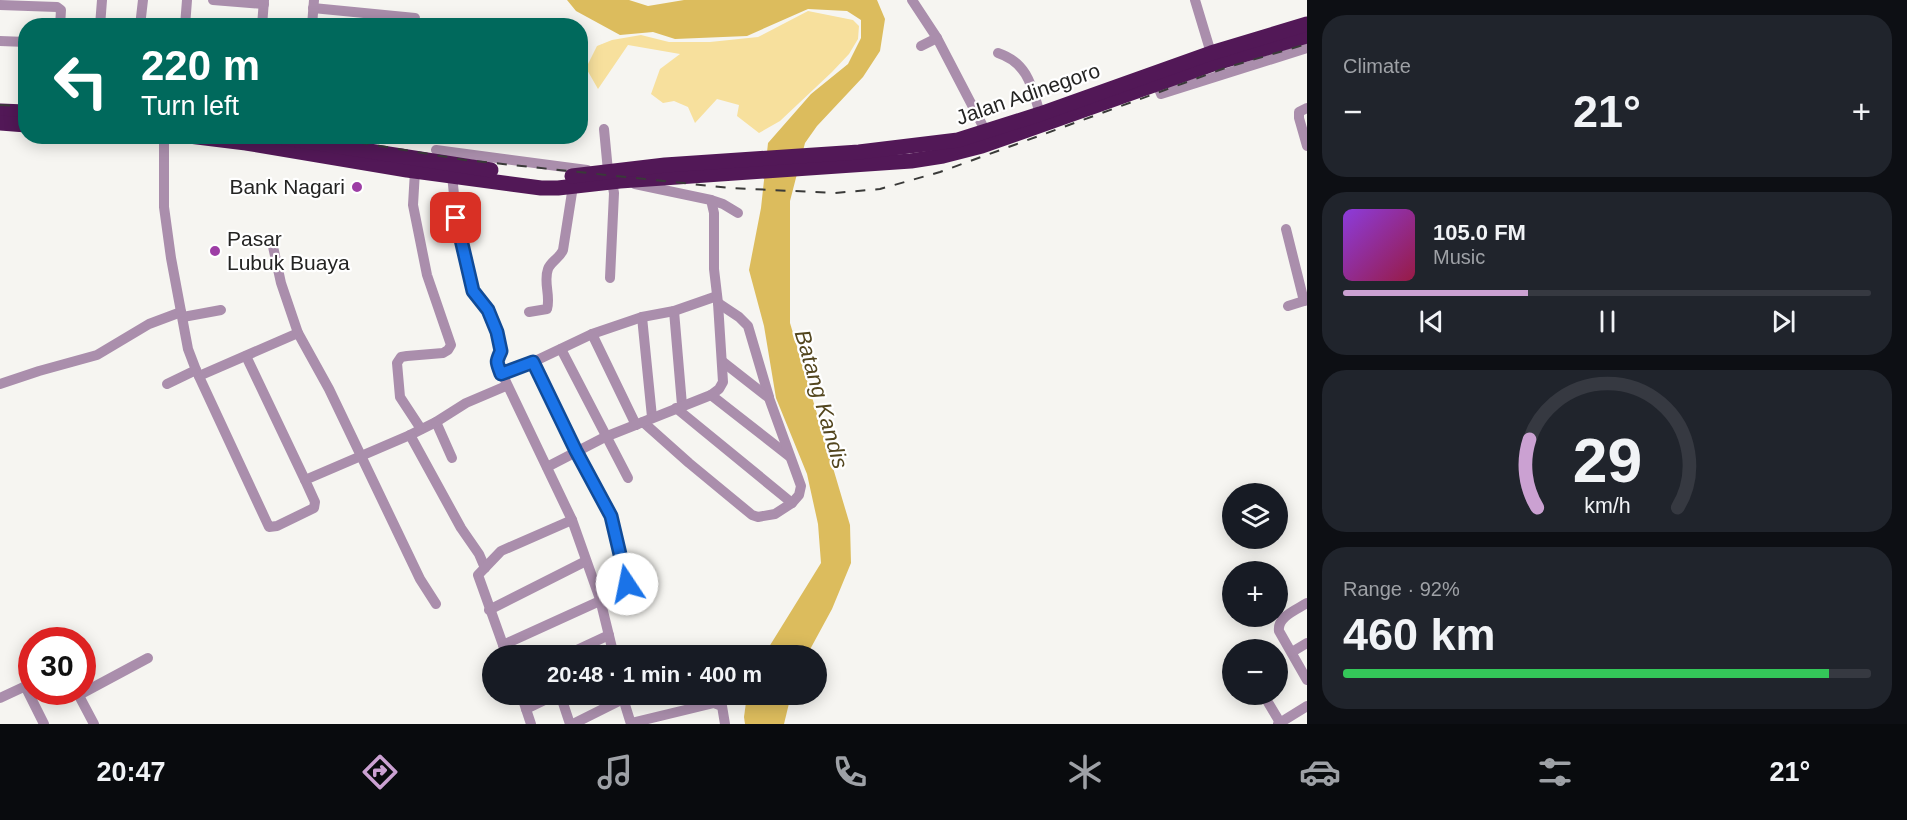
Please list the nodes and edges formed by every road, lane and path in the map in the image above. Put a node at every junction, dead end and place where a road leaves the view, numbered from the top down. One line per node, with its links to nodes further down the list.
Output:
1 (102, 0): 11 (street)
2 (143, 0): 12 (street)
3 (187, 0): 13 (street)
4 (213, 0): 7 (street)
5 (912, 0): 18 (street)
6 (1196, 0): 23 (street)
7 (264, 2): 14 (street)
8 (313, 4): 15 (street)
9 (0, 5): 10 (street)
10 (60, 18)
11 (101, 18)
12 (141, 18)
13 (186, 18)
14 (263, 18)
15 (415, 18)
16 (1307, 24): 23 (highway, Jalan Adinegoro)
17 (1307, 36): 25 (highway, Jalan Adinegoro)
18 (937, 39): 21 (street); 34 (street)
19 (0, 41): 20 (street)
20 (18, 42)
21 (921, 46)
22 (1307, 48): 26 (street)
23 (1211, 52): 25 (highway, Jalan Adinegoro)
24 (998, 53): 30 (street)
25 (1182, 68): 26 (highway, Jalan Adinegoro); 30 (highway, Jalan Adinegoro)
26 (1157, 84): 41 (highway, Jalan Adinegoro)
27 (1307, 108): 38 (street)
28 (0, 111): 29 (highway)
29 (18, 112)
30 (1040, 114): 34 (highway, Jalan Adinegoro)
31 (0, 123): 32 (highway)
32 (18, 124)
33 (604, 129): 44 (street)
34 (986, 132): 41 (highway, Jalan Adinegoro)
35 (164, 144): 57 (street)
36 (254, 144): 40 (highway)
37 (324, 144): 40 (highway)
38 (1307, 146)
39 (436, 150): 44 (street)
40 (386, 160): 42 (highway)
41 (805, 161): 44 (highway, Jalan Adinegoro)
42 (410, 166): 43 (highway); 44 (highway); 75 (street)
43 (452, 175): 45 (highway); 66 (street)
44 (611, 177): 45 (highway); 46 (street); 50 (street)
45 (573, 186): 56 (street)
46 (711, 200): 47 (street); 51 (street)
47 (738, 213)
48 (1286, 229): 52 (street)
49 (272, 242): 59 (street)
50 (610, 278)
51 (718, 300): 55 (street); 64 (street); 71 (street)
52 (1306, 300): 53 (street)
53 (1288, 306)
54 (221, 310): 57 (street)
55 (674, 311): 58 (street); 72 (street)
56 (529, 312)
57 (182, 315): 65 (street); 67 (street)
58 (642, 317): 60 (street); 74 (street)
59 (298, 333): 62 (street); 79 (street)
60 (592, 334): 61 (street); 74 (street)
61 (561, 349): 63 (street); 77 (street)
62 (246, 356): 65 (street); 84 (street)
63 (533, 362): 66 (street); 78 (street)
64 (723, 362): 70 (street); 71 (street)
65 (197, 373): 68 (street); 84 (street)
66 (501, 374): 69 (street)
67 (0, 384)
68 (167, 384)
69 (506, 386): 73 (street); 82 (street)
70 (711, 395): 72 (street); 80 (street)
71 (769, 398): 80 (street)
72 (679, 407): 74 (street); 85 (street)
73 (436, 422): 75 (street); 81 (street)
74 (643, 422): 77 (street); 85 (street)
75 (421, 429): 76 (street)
76 (410, 435): 79 (street); 88 (street)
77 (605, 437): 78 (street); 83 (street)
78 (576, 451): 82 (street); 89 (street)
79 (361, 455): 84 (street); 91 (street)
80 (789, 457): 85 (street)
81 (452, 458)
82 (547, 467): 86 (street)
83 (628, 478)
84 (305, 480)
85 (792, 503)
86 (572, 520): 87 (street); 88 (street)
87 (586, 561): 89 (street); 92 (street)
88 (485, 568): 92 (street)
89 (600, 599): 93 (street); 96 (street)
90 (1307, 603): 99 (street)
91 (436, 604)
92 (489, 610): 95 (street)
93 (609, 635): 97 (street); 98 (street)
94 (1307, 643): 99 (street)
95 (503, 645)
96 (514, 645)
97 (588, 645)
98 (611, 645)
99 (1292, 652): 101 (street)
100 (148, 658): 102 (street)
101 (1307, 680)
102 (96, 684)
103 (18, 689): 104 (street)
104 (0, 698)
105 (36, 705): 116 (street)
106 (84, 705): 117 (street)
107 (525, 705): 114 (street)
108 (535, 705): 114 (street)
109 (563, 705): 119 (street)
110 (612, 705): 115 (street)
111 (625, 705): 120 (street)
112 (1269, 705): 122 (street)
113 (1307, 706): 122 (street)
114 (526, 709): 118 (street)
115 (592, 720): 119 (street)
116 (44, 724)
117 (94, 724)
118 (531, 724)
119 (571, 724)
120 (631, 724): 121 (street)
121 (725, 724)
122 (1280, 724)

